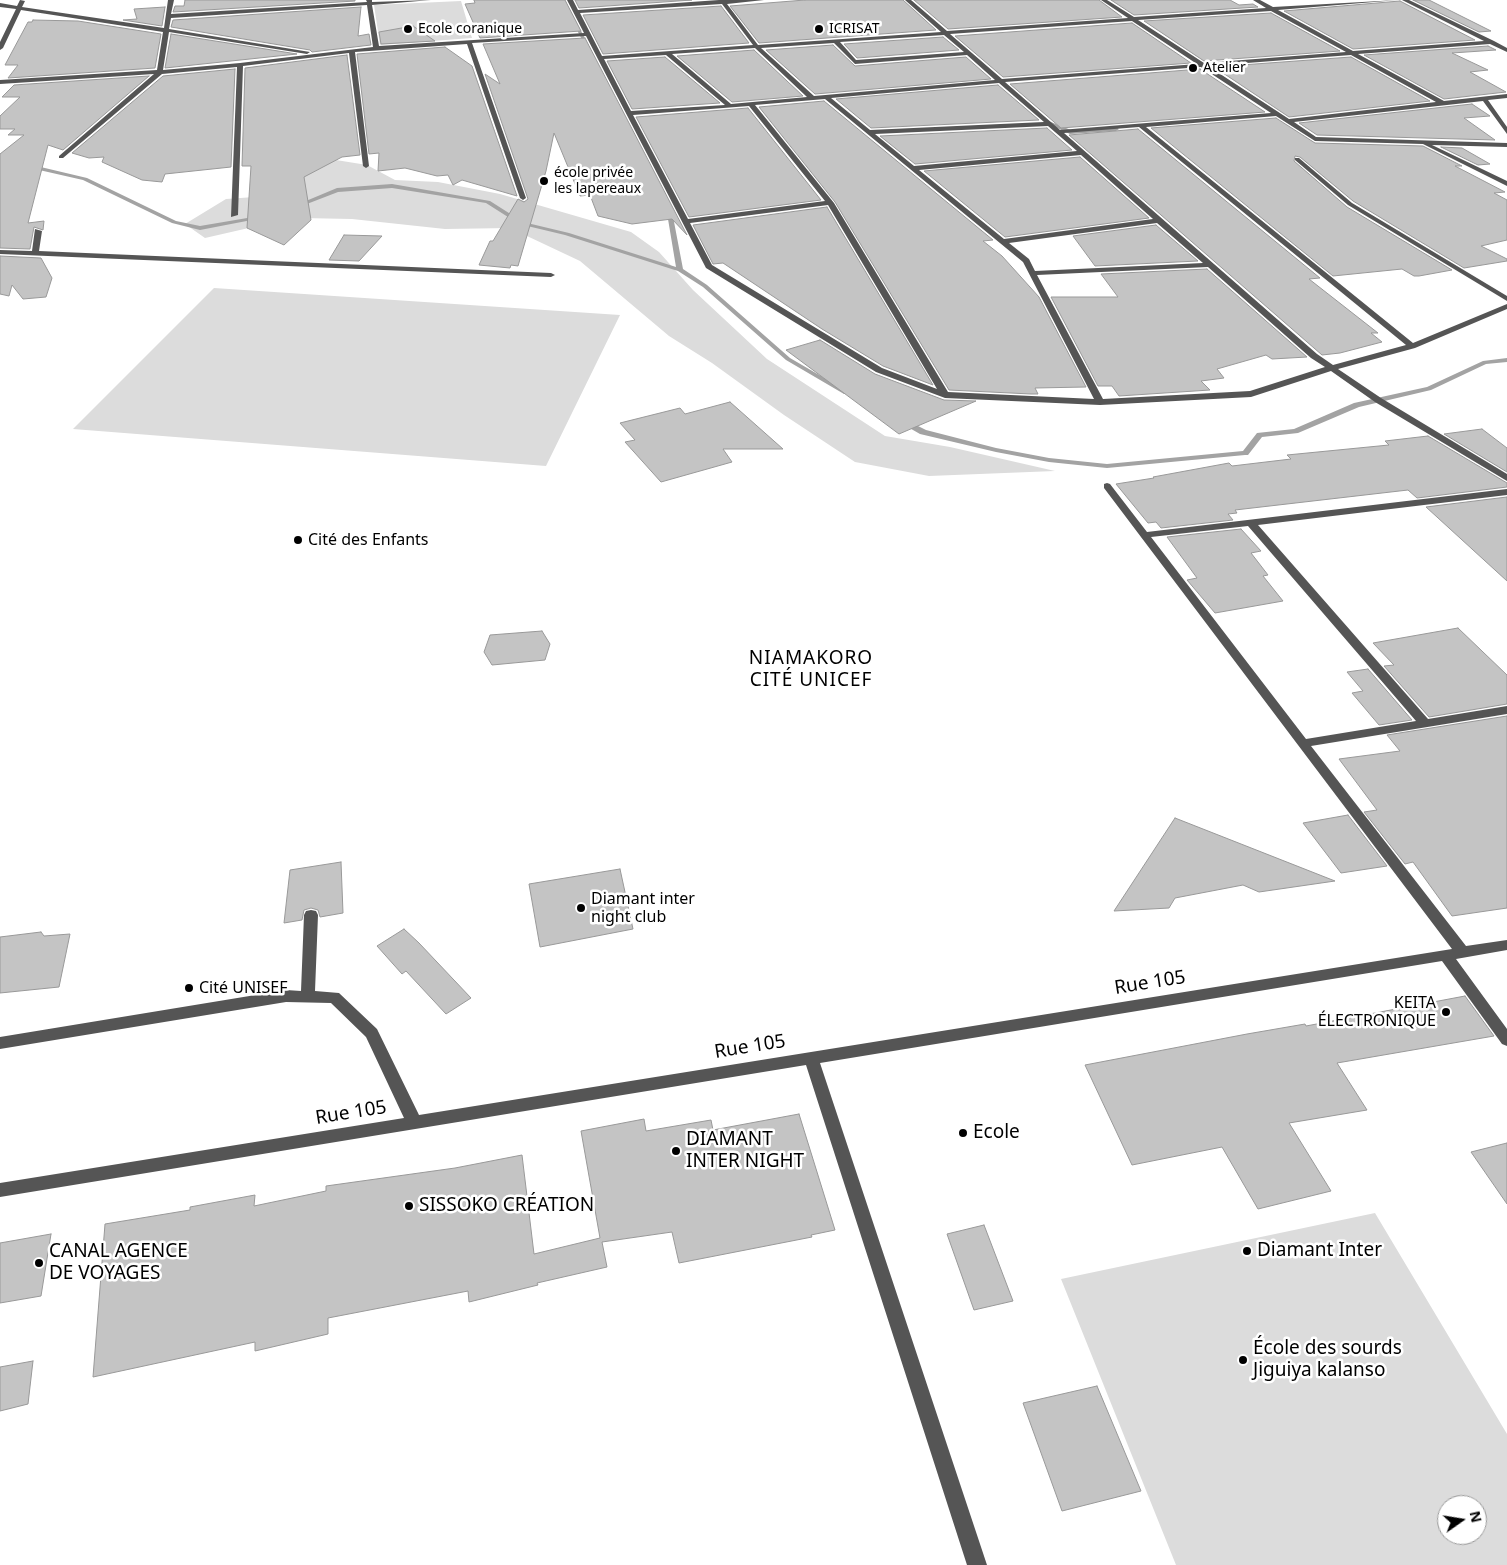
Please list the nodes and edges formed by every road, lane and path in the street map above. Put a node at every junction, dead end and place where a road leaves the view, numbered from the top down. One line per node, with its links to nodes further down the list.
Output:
1 (23, 0): 14 (street)
2 (171, 0): 17 (street)
3 (428, 0): 12 (street)
4 (570, 0): 16 (street)
5 (761, 0): 11 (street)
6 (908, 0): 20 (street)
7 (1104, 0): 18 (street)
8 (1256, 0): 15 (street)
9 (1395, 0): 15 (street)
10 (1405, 0): 25 (street)
11 (723, 1): 16 (street); 26 (street)
12 (369, 2): 17 (street); 28 (street)
13 (0, 5): 14 (street)
14 (19, 8): 19 (street); 22 (street)
15 (1272, 9): 18 (street); 33 (street)
16 (576, 12): 21 (street)
17 (170, 16): 19 (street)
18 (1133, 19): 20 (street); 37 (street)
19 (168, 31): 34 (street); 38 (street)
20 (945, 32): 23 (street); 32 (street)
21 (587, 34): 24 (street); 35 (street)
22 (3, 35): 27 (street)
23 (835, 40): 26 (street); 32 (street)
24 (469, 42): 28 (street); 66 (street)
25 (1492, 42): 29 (street); 33 (street)
26 (756, 46): 31 (street); 45 (street)
27 (0, 48)
28 (376, 48): 30 (street)
29 (1507, 50)
30 (352, 51): 34 (street); 63 (street)
31 (667, 52): 35 (street); 49 (street)
32 (969, 53): 39 (street)
33 (1352, 53): 37 (street); 47 (street)
34 (324, 54): 36 (street)
35 (600, 58): 50 (street)
36 (240, 65): 38 (street); 68 (street)
37 (1203, 65): 39 (street); 51 (street)
38 (160, 72): 41 (street); 61 (street)
39 (1000, 81): 44 (street); 53 (street)
40 (0, 82): 41 (street)
41 (8, 82): 42 (street)
42 (0, 89)
43 (1507, 96): 46 (street)
44 (826, 97): 45 (street); 55 (street)
45 (812, 98): 48 (street)
46 (1484, 98): 47 (street); 57 (street)
47 (1442, 103): 52 (street)
48 (751, 104): 49 (street); 67 (street)
49 (730, 106): 50 (street)
50 (628, 113): 69 (street)
51 (1277, 114): 52 (street); 54 (street)
52 (1288, 120): 58 (street)
53 (1049, 124): 55 (street); 56 (street)
54 (1140, 125): 56 (street); 80 (street)
55 (868, 132): 64 (street)
56 (1058, 132): 60 (street)
57 (1507, 132)
58 (1422, 142): 59 (street); 65 (street)
59 (1507, 145)
60 (1082, 153): 64 (street); 70 (street)
61 (61, 157)
62 (1297, 159): 78 (street)
63 (366, 166)
64 (913, 168): 72 (street)
65 (1507, 184)
66 (523, 198)
67 (830, 204): 69 (street); 82 (street)
68 (234, 215)
69 (685, 220): 82 (street)
70 (1160, 220): 72 (street); 75 (street)
71 (38, 231): 74 (street)
72 (1002, 242): 76 (street)
73 (0, 252): 74 (street)
74 (35, 253): 77 (street)
75 (1211, 265): 76 (street); 81 (street)
76 (1032, 274): 83 (street)
77 (551, 275)
78 (1507, 299)
79 (1507, 306): 80 (street)
80 (1412, 346): 81 (street)
81 (1332, 368): 83 (street); 84 (street)
82 (945, 395): 83 (street)
83 (1100, 402)
84 (1507, 478)
85 (1107, 486): 88 (street)
86 (1507, 492): 87 (street)
87 (1251, 522): 88 (street); 90 (street)
88 (1145, 535): 91 (street)
89 (1507, 710): 90 (street)
90 (1425, 723): 91 (street)
91 (1303, 743): 94 (street)
92 (311, 915): 96 (street)
93 (1507, 945): 94 (street, Rue 105)
94 (1462, 952): 95 (street, Rue 105)
95 (1444, 955): 97 (street); 99 (street, Rue 105)
96 (308, 996): 98 (street); 100 (street)
97 (1507, 1040)
98 (0, 1043)
99 (811, 1058): 100 (street, Rue 105); 102 (street)
100 (414, 1122): 101 (street, Rue 105)
101 (0, 1190)
102 (977, 1565)

